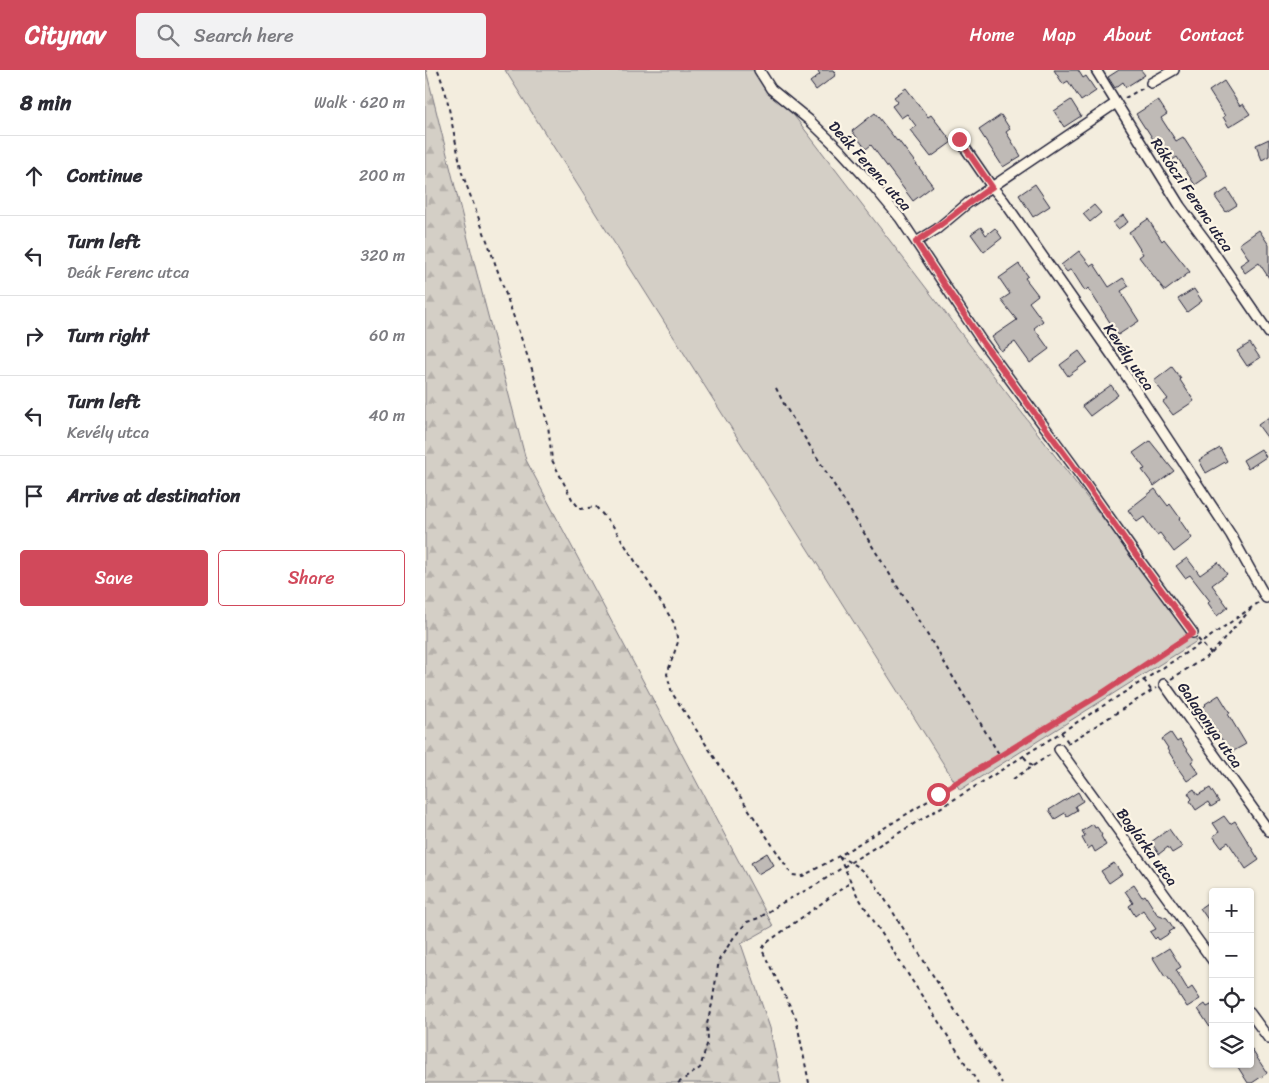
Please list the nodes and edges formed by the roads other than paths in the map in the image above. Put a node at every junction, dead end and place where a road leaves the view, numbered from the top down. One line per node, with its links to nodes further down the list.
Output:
1 (759, 70): 8 (street, Deák Ferenc utca)
2 (1096, 70): 5 (street, Rákóczi Ferenc utca)
3 (1174, 70): 4 (street)
4 (1151, 84)
5 (1116, 103): 7 (street); 9 (street, Rákóczi Ferenc utca)
6 (959, 139): 7 (street, Kevély utca)
7 (992, 187): 8 (street); 10 (street, Kevély utca)
8 (916, 242): 11 (street, Deák Ferenc utca)
9 (1269, 332)
10 (1266, 598)
11 (1193, 633)
12 (1164, 684): 14 (street, Galagonya utca)
13 (1059, 749): 15 (street, Boglárka utca)
14 (1269, 831)
15 (1209, 955)
16 (1254, 1018): 17 (street)
17 (1269, 1038)

